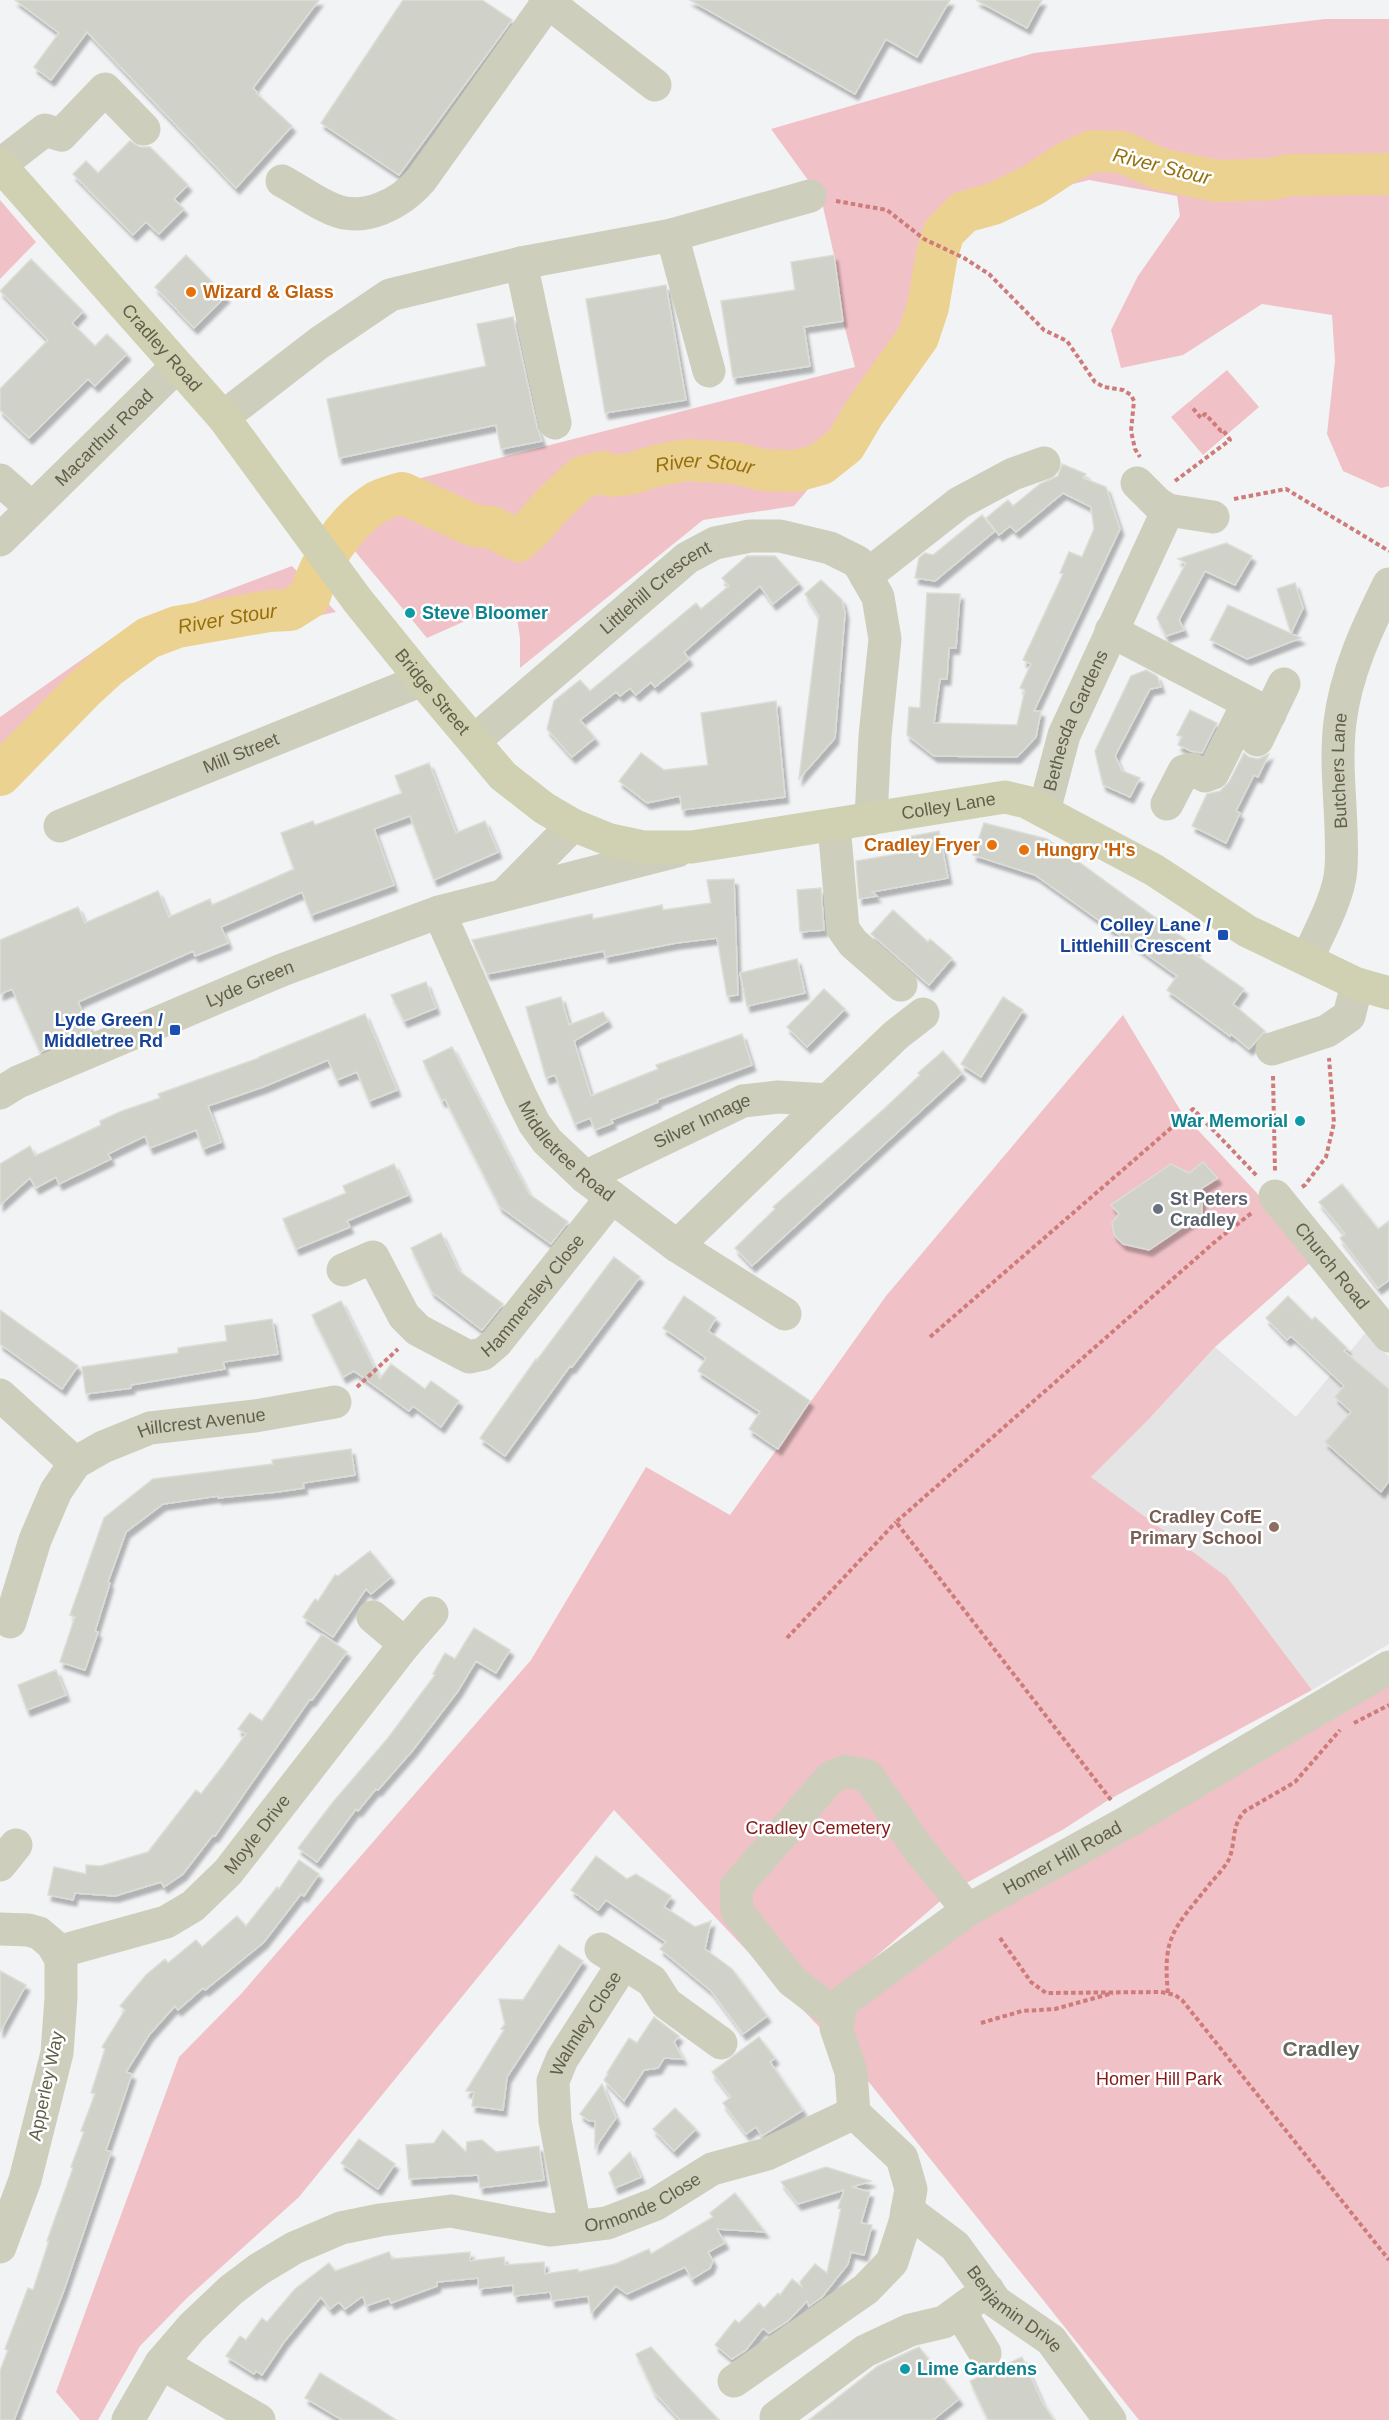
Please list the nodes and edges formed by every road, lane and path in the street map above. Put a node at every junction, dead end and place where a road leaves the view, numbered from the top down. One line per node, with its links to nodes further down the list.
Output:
1 (547, 1): 2 (street); 6 (street)
2 (586, 12): 3 (street)
3 (655, 85)
4 (144, 129): 5 (street)
5 (0, 165): 10 (main road, Cradley Road)
6 (282, 181)
7 (821, 198): 8 (street); 15 (path)
8 (672, 235): 9 (street); 11 (street)
9 (521, 263): 13 (street); 14 (street)
10 (177, 366): 13 (main road, Cradley Road); 20 (street, Macarthur Road)
11 (709, 371)
12 (1191, 406): 19 (path)
13 (223, 417): 23 (main road, Cradley Road)
14 (555, 423)
15 (1135, 449)
16 (1044, 463): 25 (street)
17 (0, 480): 20 (street)
18 (1253, 495): 24 (path)
19 (1154, 499): 21 (street); 27 (street, Bethesda Gardens)
20 (32, 508): 22 (street, Macarthur Road)
21 (1213, 517)
22 (0, 540)
23 (312, 540): 28 (main road, Bridge Street)
24 (1389, 551)
25 (866, 576): 31 (street, Littlehill Crescent); 34 (street, Littlehill Crescent)
26 (1389, 584): 41 (street, Butchers Lane)
27 (1111, 631): 30 (street, Bethesda Gardens); 33 (street, Bethesda Gardens)
28 (422, 680): 31 (main road, Bridge Street); 37 (street, Mill Street)
29 (1284, 684): 30 (street)
30 (1258, 719): 32 (street)
31 (474, 741): 35 (main road, Bridge Street)
32 (1167, 804)
33 (1044, 811): 34 (main road, Colley Lane); 41 (main road, Colley Lane)
34 (871, 819): 36 (main road, Colley Lane)
35 (573, 825): 38 (main road, Colley Lane); 39 (street, Lyde Green)
36 (834, 825): 38 (main road, Colley Lane); 43 (street)
37 (60, 826)
38 (693, 847): 39 (street, Lyde Green)
39 (506, 893): 40 (street, Lyde Green)
40 (439, 912): 48 (street, Lyde Green); 50 (street, Middletree Road)
41 (1307, 959): 42 (main road, Colley Lane)
42 (1357, 984): 44 (main road, Colley Lane); 46 (street)
43 (901, 985)
44 (1389, 993)
45 (923, 1014): 49 (street)
46 (1327, 1031): 47 (street); 51 (path)
47 (1272, 1049): 51 (path)
48 (0, 1093)
49 (828, 1100): 50 (street, Silver Innage); 53 (street)
50 (585, 1177): 52 (street, Middletree Road)
51 (1275, 1196): 57 (street, Church Road); 58 (path); 62 (path)
52 (612, 1197): 53 (street, Middletree Road); 56 (street, Hammersley Close)
53 (677, 1246): 55 (street, Middletree Road)
54 (343, 1270): 56 (street, Hammersley Close)
55 (784, 1314)
56 (418, 1330): 60 (path)
57 (1389, 1336)
58 (930, 1337)
59 (0, 1395): 61 (street)
60 (335, 1402): 61 (street, Hillcrest Avenue)
61 (75, 1463): 65 (street, Hillcrest Avenue)
62 (896, 1522): 66 (path); 70 (path)
63 (432, 1613): 67 (street, Moyle Drive)
64 (373, 1617): 67 (street)
65 (10, 1622)
66 (787, 1638)
67 (405, 1644): 74 (street, Moyle Drive)
68 (1389, 1667): 70 (street, Homer Hill Road)
69 (1389, 1705): 76 (path)
70 (1129, 1821): 71 (street, Homer Hill Road)
71 (968, 1910): 77 (street, Homer Hill Road); 77 (street)
72 (0, 1929): 74 (street)
73 (1000, 1938): 75 (path)
74 (58, 1952): 83 (street, Apperley Way)
75 (1120, 1991): 76 (path); 78 (path)
76 (1168, 1993): 84 (path)
77 (839, 2017): 80 (street)
78 (981, 2023)
79 (720, 2043): 82 (street, Walmley Close)
80 (854, 2113): 81 (street); 82 (street, Ormonde Close)
81 (907, 2210): 85 (street, Benjamin Drive); 89 (street)
82 (575, 2227): 88 (street, Ormonde Close)
83 (0, 2247)
84 (1389, 2260)
85 (988, 2290): 86 (street); 93 (street, Benjamin Drive)
86 (960, 2312): 87 (street); 90 (street)
87 (985, 2353)
88 (161, 2364): 91 (street, Ormonde Close); 92 (street)
89 (734, 2381)
90 (776, 2417)
91 (128, 2420)
92 (259, 2420)
93 (1110, 2420)

